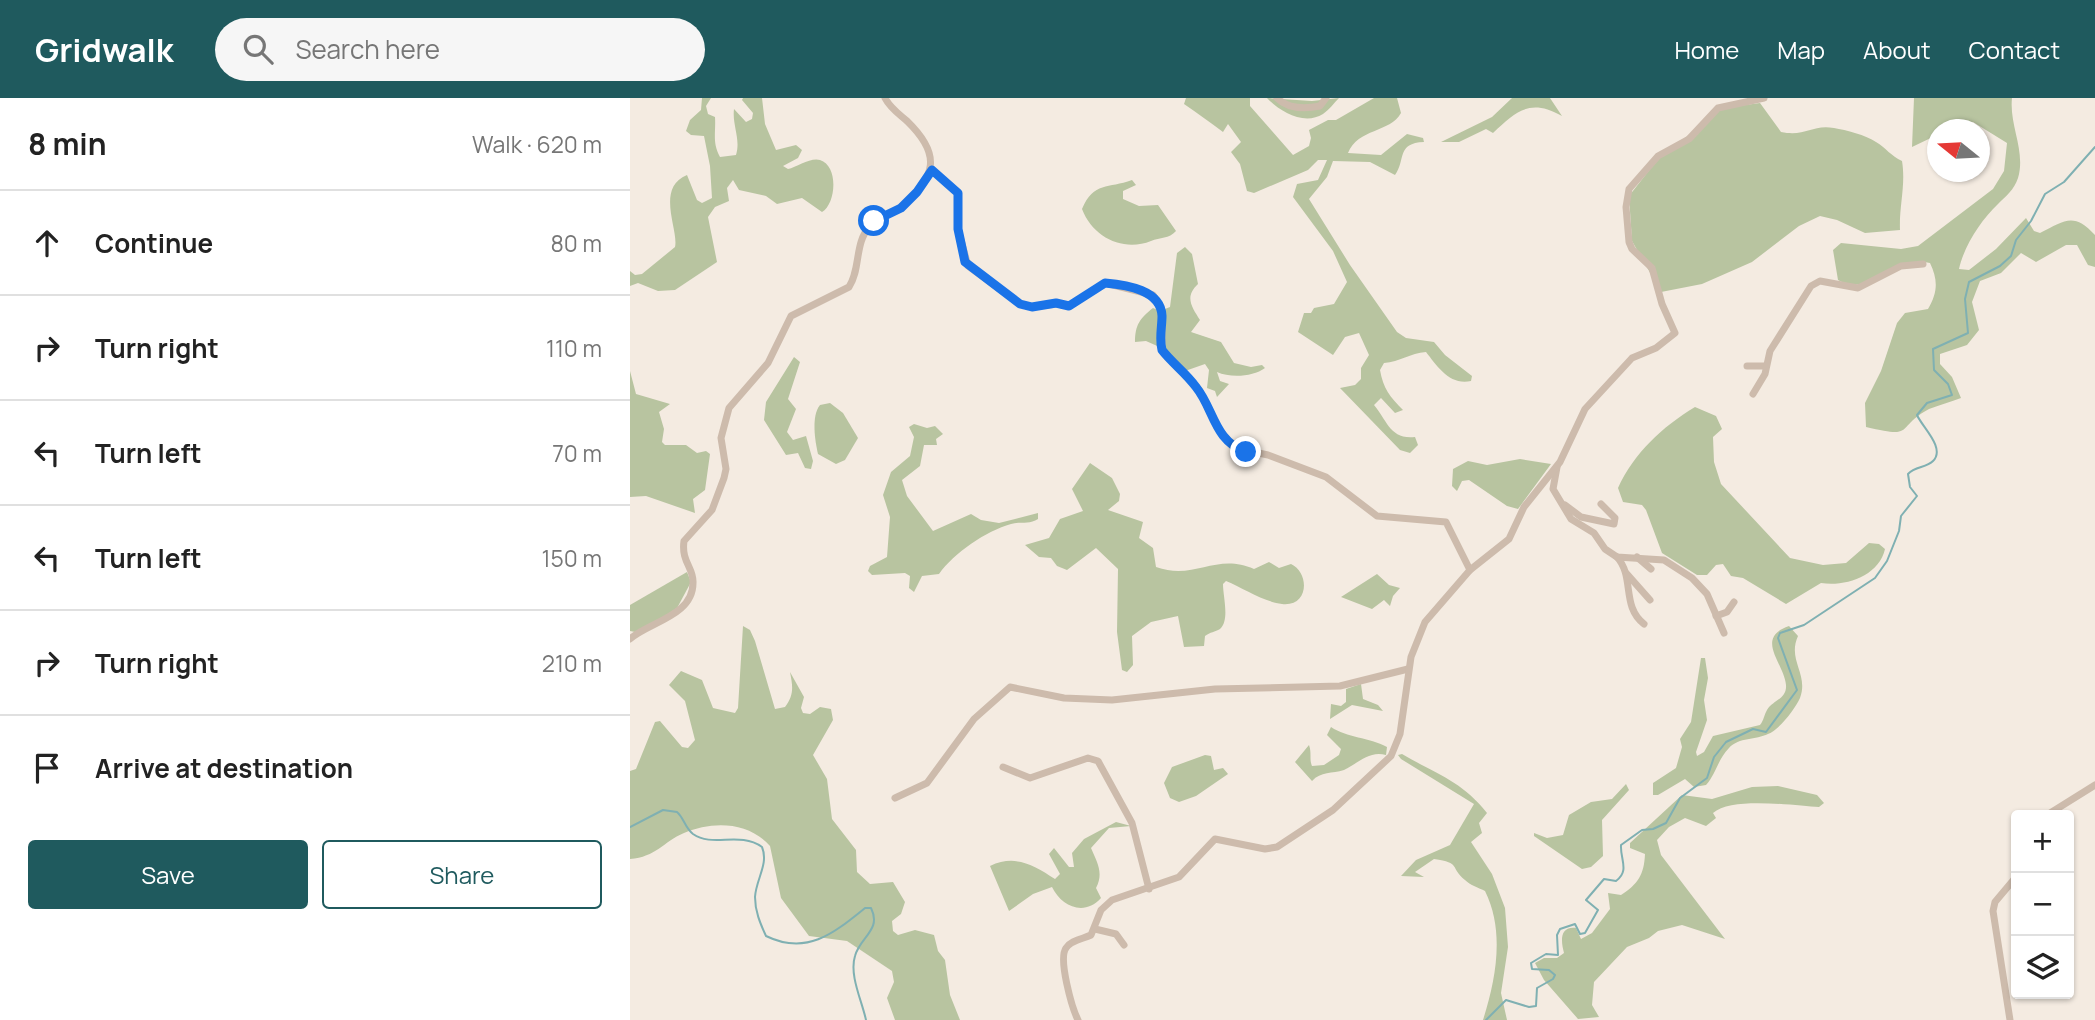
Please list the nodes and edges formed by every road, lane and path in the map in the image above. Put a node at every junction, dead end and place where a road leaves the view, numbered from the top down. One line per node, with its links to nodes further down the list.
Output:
1 (885, 98): 5 (street)
2 (1277, 98): 3 (street)
3 (1326, 98)
4 (1764, 98): 10 (street)
5 (932, 170): 16 (street); 23 (street)
6 (1923, 264): 8 (street)
7 (1747, 366): 8 (street)
8 (1766, 366): 9 (street)
9 (1753, 394)
10 (1557, 467): 11 (street); 16 (street)
11 (1561, 503): 12 (street); 13 (street)
12 (1601, 504)
13 (1617, 556): 14 (street); 17 (street)
14 (1636, 557): 15 (street); 20 (street)
15 (1651, 569)
16 (1470, 570): 24 (street)
17 (1626, 573): 18 (street); 21 (street)
18 (1650, 600)
19 (1734, 603): 20 (street)
20 (1716, 616): 22 (street)
21 (1644, 624)
22 (1724, 633)
23 (630, 639)
24 (1408, 668): 27 (street); 30 (street)
25 (1003, 767): 30 (street)
26 (2095, 785): 28 (street)
27 (895, 798)
28 (2054, 810)
29 (2011, 883): 34 (street)
30 (1149, 889): 31 (street)
31 (1095, 929): 32 (street); 33 (street)
32 (1124, 945)
33 (1079, 1020)
34 (2010, 1020)

